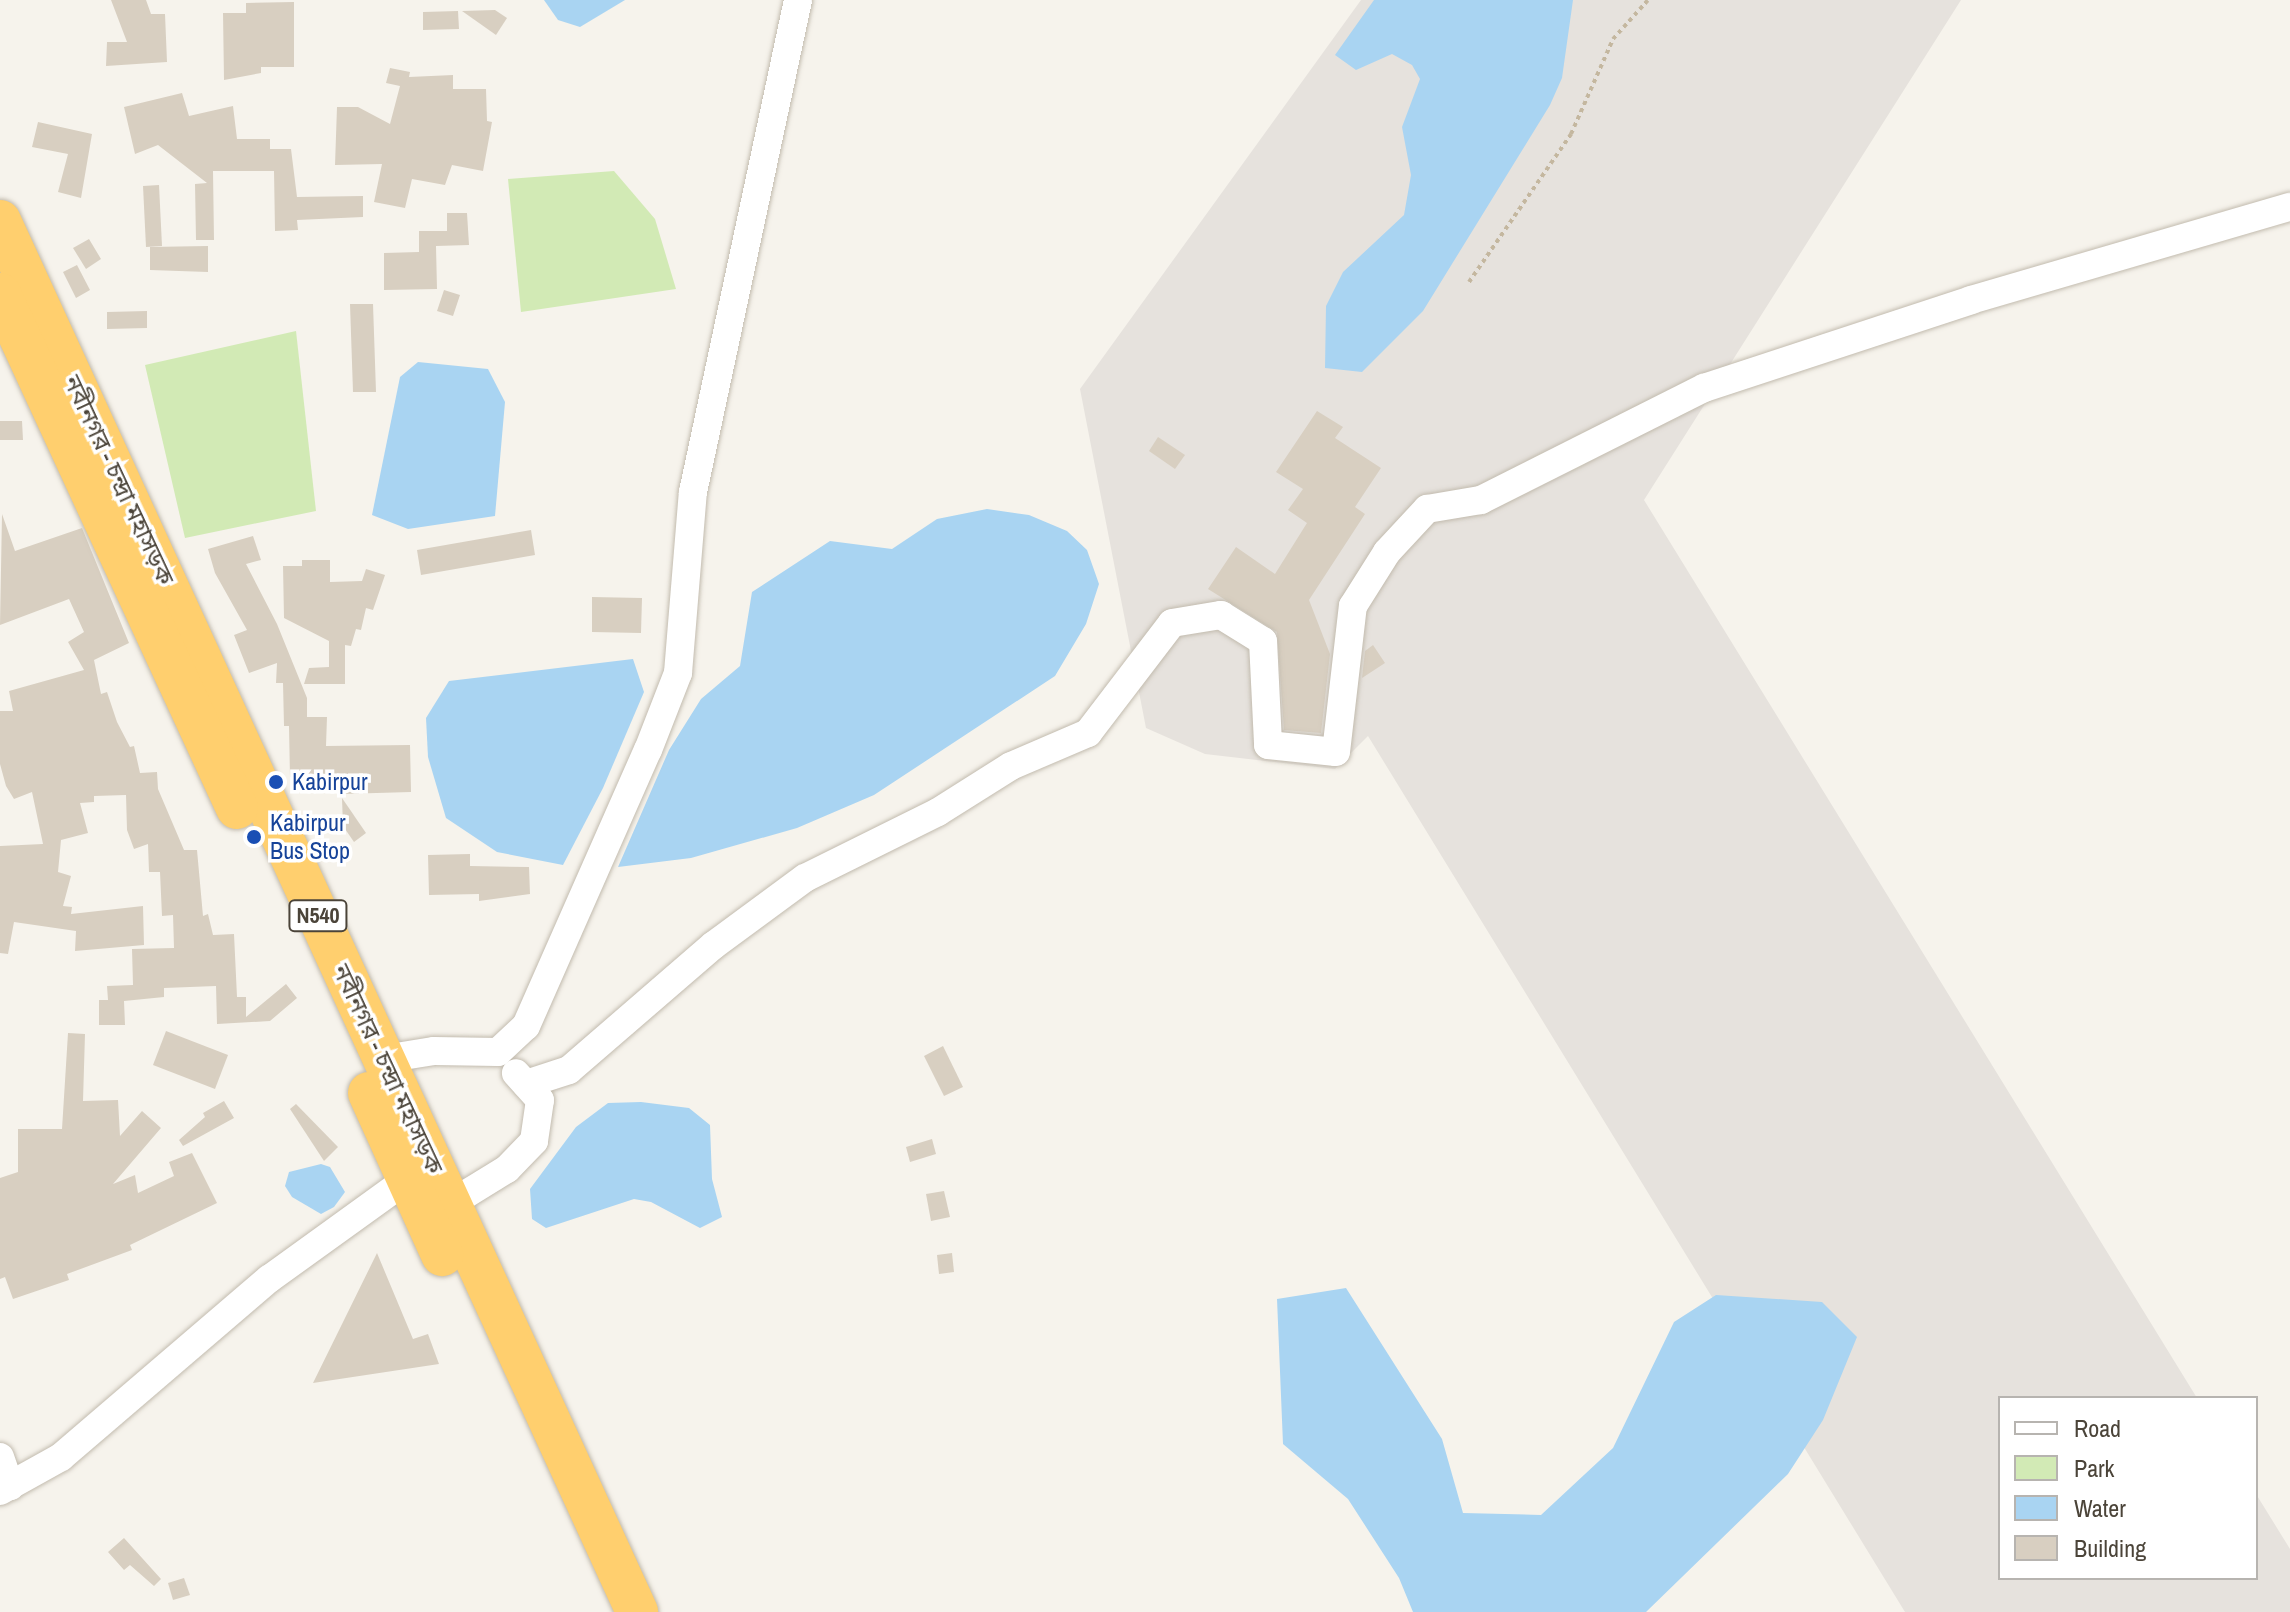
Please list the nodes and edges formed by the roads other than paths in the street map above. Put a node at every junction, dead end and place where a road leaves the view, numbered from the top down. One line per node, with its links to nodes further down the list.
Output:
1 (798, 0): 5 (street)
2 (2290, 207): 7 (street)
3 (0, 221): 6 (highway, নবীনগর - চন্দ্রা মহাসড়ক / N540)
4 (1, 300): 8 (highway, নবীনগর - চন্দ্রা মহাসড়ক / N540)
5 (498, 1052): 6 (street); 7 (street)
6 (384, 1059): 9 (highway, নবীনগর - চন্দ্রা মহাসড়ক / N540)
7 (526, 1084): 9 (street)
8 (405, 1181): 11 (street); 12 (highway, নবীনগর - চন্দ্রা মহাসড়ক / N540)
9 (450, 1204): 13 (highway, নবীনগর - চন্দ্রা মহাসড়ক / N540)
10 (0, 1457): 11 (street)
11 (3, 1488)
12 (607, 1612)
13 (637, 1612)

